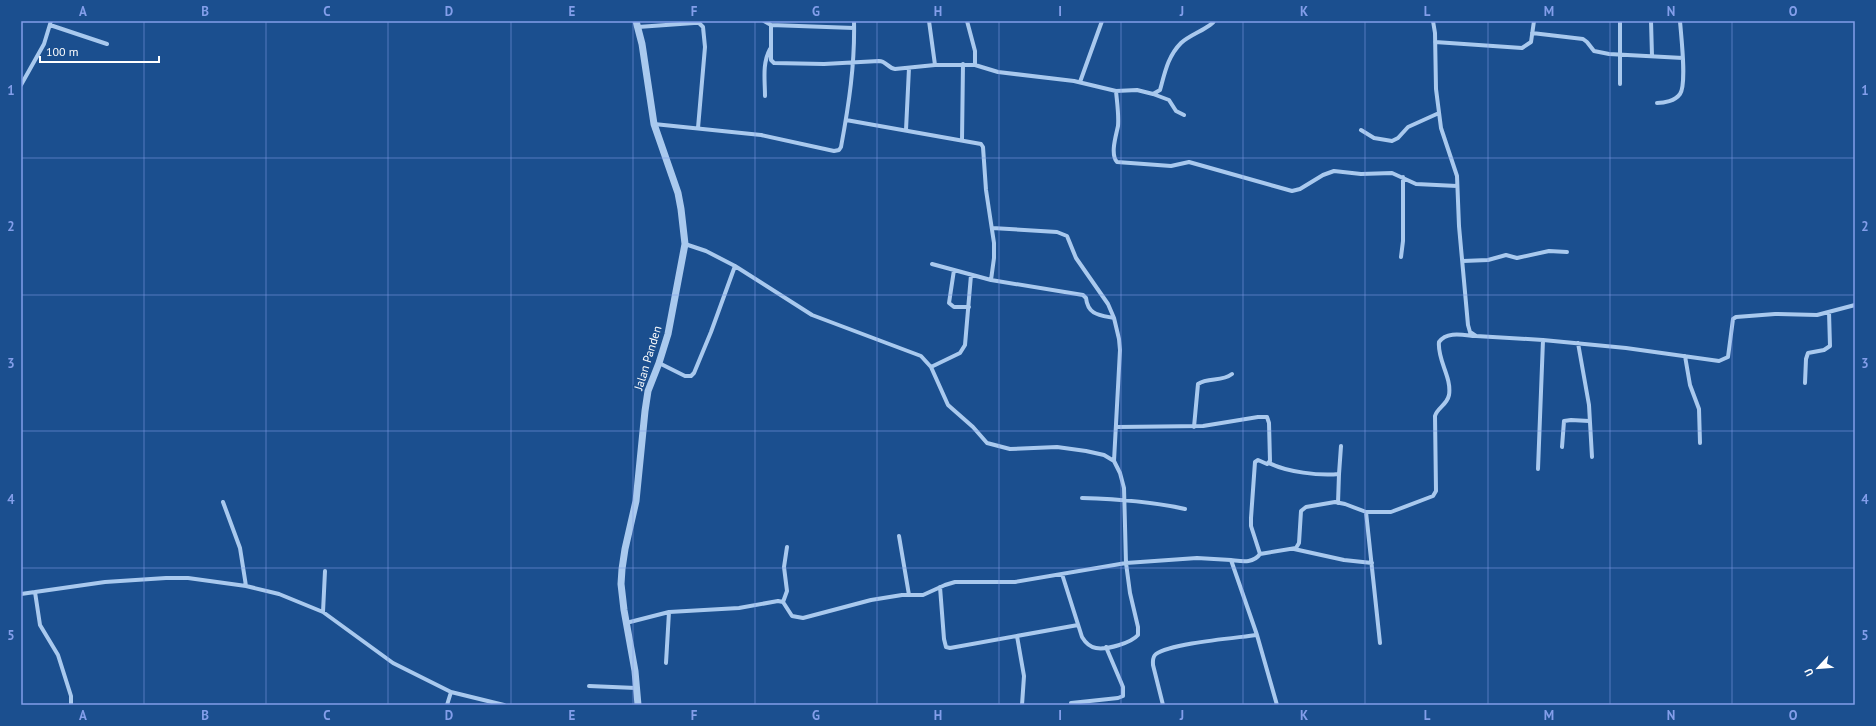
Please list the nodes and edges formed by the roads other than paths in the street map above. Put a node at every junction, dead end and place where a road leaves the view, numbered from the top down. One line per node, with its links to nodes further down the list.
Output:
1 (764, 21): 15 (street)
2 (854, 21): 16 (street)
3 (929, 21): 26 (street)
4 (967, 21): 27 (street)
5 (1102, 21): 29 (street)
6 (1214, 21): 33 (street)
7 (1433, 21): 18 (street)
8 (1534, 21): 17 (street)
9 (1620, 21): 21 (street)
10 (1651, 21): 22 (street)
11 (1680, 21): 23 (street)
12 (50, 23): 19 (street); 31 (street)
13 (793, 23): 15 (street); 16 (street)
14 (637, 24): 39 (street, Jalan Panden); 40 (street)
15 (771, 25): 20 (street)
16 (854, 28): 24 (street)
17 (1532, 33): 18 (street); 21 (street)
18 (1435, 42): 36 (street)
19 (107, 44)
20 (771, 46): 24 (street); 34 (street)
21 (1620, 55): 22 (street); 30 (street)
22 (1652, 56): 23 (street)
23 (1683, 58): 35 (street)
24 (854, 62): 28 (street); 38 (street)
25 (963, 64): 26 (street); 27 (street); 43 (street)
26 (935, 65): 28 (street)
27 (975, 65): 29 (street)
28 (909, 68): 41 (street)
29 (1080, 82): 32 (street)
30 (1620, 84)
31 (21, 86)
32 (1116, 91): 33 (street); 44 (street)
33 (1153, 94): 37 (street)
34 (764, 96)
35 (1657, 103)
36 (1439, 113): 42 (street); 45 (street)
37 (1184, 115)
38 (846, 120): 40 (street); 41 (street)
39 (654, 124): 40 (street); 47 (street, Jalan Panden)
40 (698, 128)
41 (906, 130): 43 (street)
42 (1362, 130)
43 (962, 140): 46 (street)
44 (1403, 177): 45 (street); 49 (street)
45 (1457, 186): 50 (street)
46 (992, 228): 55 (street); 59 (street)
47 (684, 244): 52 (street); 64 (street, Jalan Panden)
48 (1567, 252): 50 (street)
49 (1401, 257)
50 (1464, 261): 60 (street)
51 (932, 264): 53 (street)
52 (735, 266): 64 (street); 65 (street)
53 (954, 270): 54 (street); 57 (street)
54 (971, 275): 55 (street); 57 (street)
55 (991, 280): 59 (street)
56 (1855, 305): 58 (street)
57 (968, 307): 65 (street)
58 (1829, 312): 63 (street); 67 (street)
59 (1114, 318): 69 (street)
60 (1476, 336): 61 (street); 84 (street)
61 (1543, 340): 62 (street); 77 (street)
62 (1578, 343): 63 (street); 68 (street)
63 (1686, 356): 71 (street)
64 (659, 363): 102 (street, Jalan Panden)
65 (931, 367): 75 (street)
66 (1232, 374): 70 (street)
67 (1805, 383)
68 (1589, 421): 73 (street); 74 (street)
69 (1117, 427): 70 (street); 75 (street)
70 (1194, 427): 76 (street)
71 (1700, 443)
72 (1340, 446): 78 (street)
73 (1562, 447)
74 (1592, 457)
75 (1114, 461): 80 (street)
76 (1269, 462): 78 (street); 88 (street)
77 (1538, 469)
78 (1339, 474): 82 (street)
79 (1082, 498): 80 (street)
80 (1125, 500): 83 (street); 90 (street)
81 (224, 502): 94 (street)
82 (1338, 502): 84 (street); 87 (street)
83 (1185, 509)
84 (1366, 512): 91 (street)
85 (899, 536): 98 (street)
86 (787, 547): 99 (street)
87 (1294, 549): 88 (street); 91 (street)
88 (1260, 554): 89 (street)
89 (1231, 560): 90 (street); 104 (street)
90 (1126, 562): 93 (street); 107 (street)
91 (1372, 563): 106 (street)
92 (325, 571): 100 (street)
93 (1062, 574): 95 (street); 103 (street)
94 (246, 586): 96 (street); 100 (street)
95 (940, 587): 98 (street); 105 (street)
96 (36, 592): 97 (street); 113 (street)
97 (21, 594)
98 (910, 595): 99 (street)
99 (783, 602): 101 (street)
100 (323, 612): 111 (street)
101 (669, 612): 102 (street); 108 (street)
102 (626, 623): 110 (street, Jalan Panden)
103 (1078, 625): 105 (street); 107 (street)
104 (1257, 635): 118 (street); 119 (street)
105 (1018, 636): 117 (street)
106 (1380, 643)
107 (1106, 648): 112 (street)
108 (666, 663)
109 (589, 686): 110 (street)
110 (636, 688): 116 (street, Jalan Panden)
111 (451, 692): 114 (street); 115 (street)
112 (1071, 703)
113 (71, 705)
114 (447, 705)
115 (504, 705)
116 (638, 705)
117 (1022, 705)
118 (1163, 705)
119 (1277, 705)

